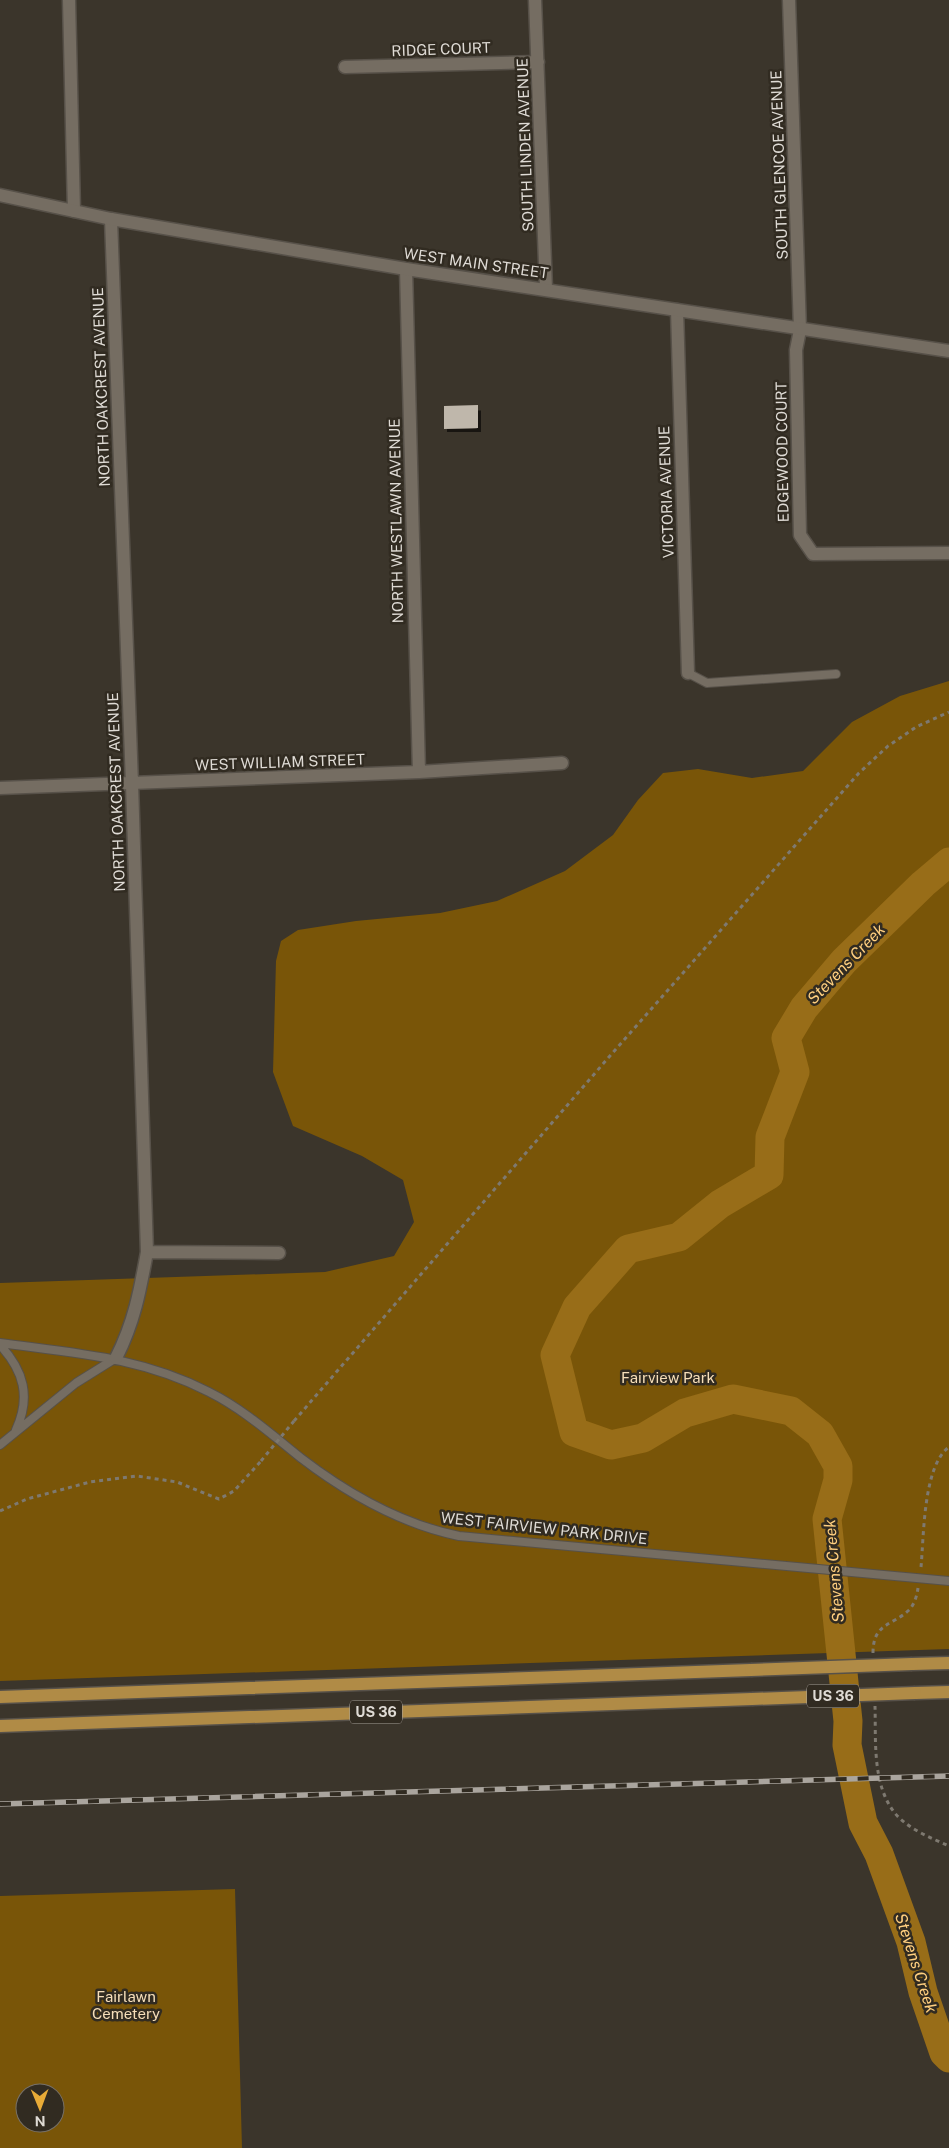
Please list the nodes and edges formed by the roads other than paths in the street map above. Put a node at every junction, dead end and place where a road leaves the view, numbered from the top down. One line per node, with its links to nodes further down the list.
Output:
1 (69, 0): 7 (street)
2 (536, 0): 4 (street, SOUTH LINDEN AVENUE)
3 (790, 0): 12 (street, SOUTH GLENCOE AVENUE)
4 (538, 62): 5 (street, RIDGE COURT); 10 (street, SOUTH LINDEN AVENUE)
5 (345, 67)
6 (0, 195): 7 (street, WEST MAIN STREET)
7 (74, 211): 8 (street, WEST MAIN STREET)
8 (111, 219): 9 (street, WEST MAIN STREET); 19 (street, NORTH OAKCREST AVENUE)
9 (406, 269): 10 (street, WEST MAIN STREET); 18 (street, NORTH WESTLAWN AVENUE)
10 (546, 289): 11 (street, WEST MAIN STREET)
11 (677, 310): 12 (street, WEST MAIN STREET); 15 (street, VICTORIA AVENUE)
12 (800, 330): 13 (street, WEST MAIN STREET); 14 (street, EDGEWOOD COURT)
13 (949, 351)
14 (949, 553)
15 (688, 673): 16 (lane)
16 (836, 674)
17 (562, 763): 18 (street, WEST WILLIAM STREET)
18 (419, 772): 19 (street, WEST WILLIAM STREET)
19 (132, 784): 20 (street, WEST WILLIAM STREET); 21 (street, NORTH OAKCREST AVENUE)
20 (0, 788)
21 (148, 1252): 22 (street); 24 (street, NORTH OAKCREST AVENUE)
22 (279, 1253)
23 (0, 1344): 24 (lane, WEST FAIRVIEW PARK DRIVE); 25 (lane)
24 (116, 1358): 25 (lane); 27 (lane, WEST FAIRVIEW PARK DRIVE)
25 (15, 1432): 26 (lane)
26 (0, 1444)
27 (949, 1581)
28 (949, 1662): 30 (main road, US 36, bridge)
29 (949, 1692): 31 (main road, US 36, bridge)
30 (0, 1697)
31 (0, 1726)

